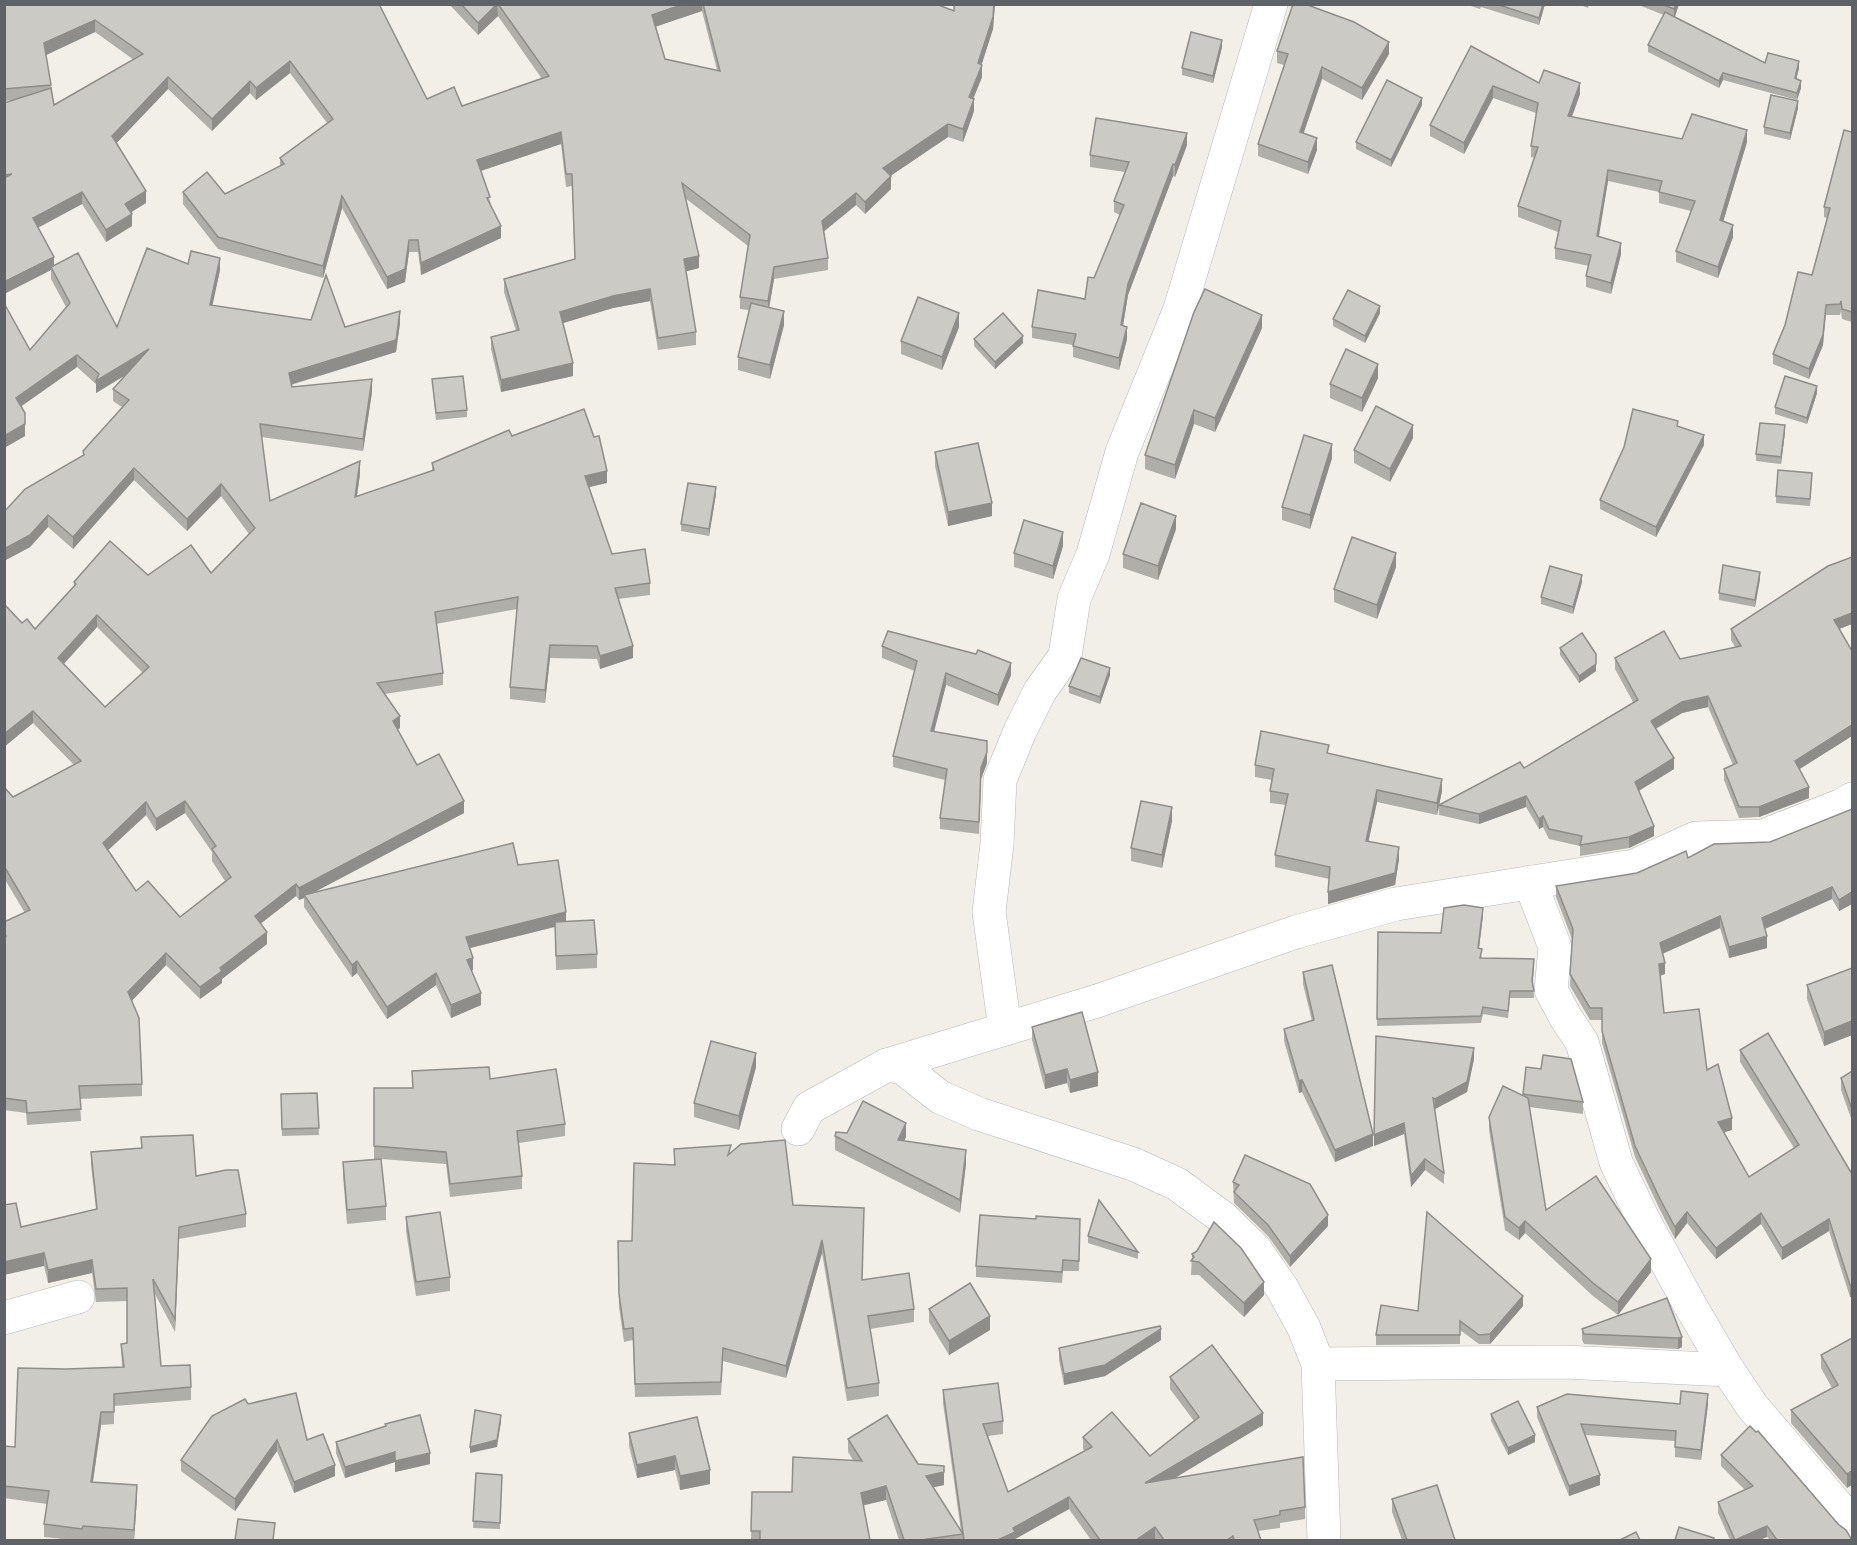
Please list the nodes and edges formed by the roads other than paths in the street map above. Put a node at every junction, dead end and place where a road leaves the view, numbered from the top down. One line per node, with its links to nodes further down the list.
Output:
1 (1271, 4): 4 (street)
2 (1852, 799): 3 (street)
3 (1530, 882): 4 (street); 10 (street)
4 (1005, 1029): 5 (street)
5 (887, 1065): 6 (street); 9 (street)
6 (798, 1129)
7 (78, 1297): 8 (street)
8 (4, 1318)
9 (1318, 1364): 10 (street); 12 (street)
10 (1728, 1370): 11 (street)
11 (1852, 1523)
12 (1324, 1540)

